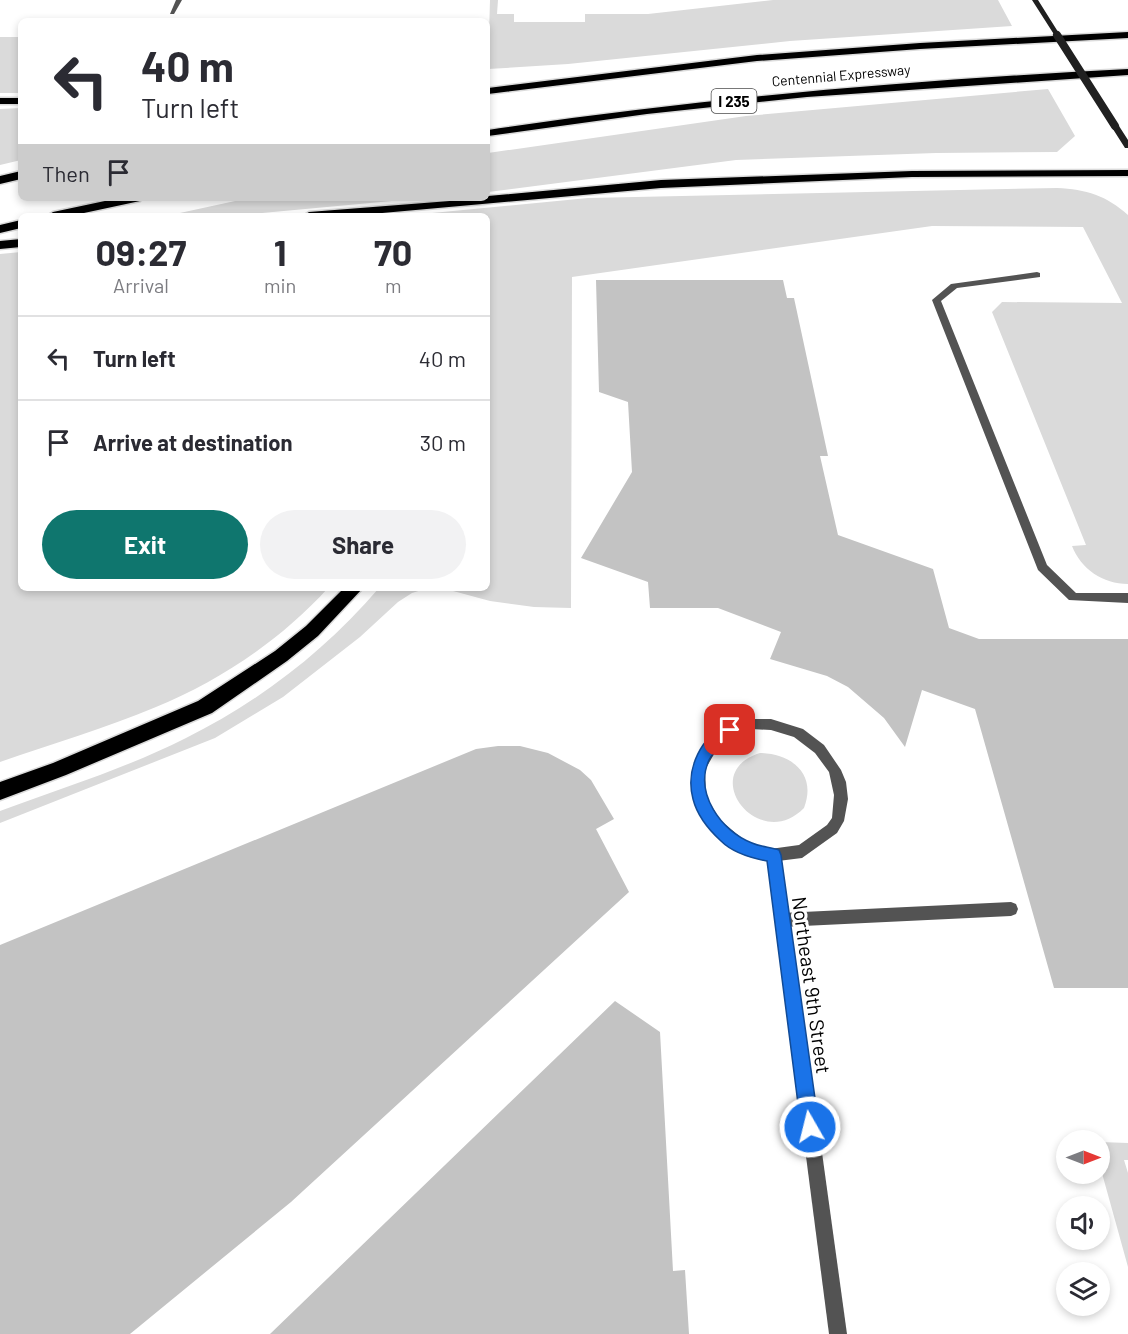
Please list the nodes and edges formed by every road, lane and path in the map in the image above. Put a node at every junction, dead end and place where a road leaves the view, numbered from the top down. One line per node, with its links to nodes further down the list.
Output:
1 (179, 0): 3 (street)
2 (1035, 0): 12 (main road, bridge)
3 (172, 13)
4 (1128, 35): 5 (highway, Centennial Expressway)
5 (676, 67): 7 (highway); 8 (highway, Centennial Expressway)
6 (1128, 72): 11 (highway, Centennial Expressway / I 235)
7 (490, 81)
8 (490, 91)
9 (18, 100): 10 (highway)
10 (0, 101)
11 (490, 133)
12 (1128, 146)
13 (1128, 173): 16 (highway)
14 (18, 176): 15 (highway)
15 (0, 180)
16 (490, 200)
17 (122, 201): 19 (highway)
18 (474, 201): 20 (highway)
19 (67, 213)
20 (342, 213)
21 (18, 225): 22 (highway)
22 (0, 229)
23 (18, 243): 24 (highway)
24 (0, 245)
25 (1038, 275): 27 (street)
26 (352, 591): 28 (highway)
27 (1128, 598)
28 (0, 791)
29 (774, 855): 29 (street); 31 (street, Northeast 9th Street)
30 (1011, 909): 31 (street)
31 (782, 920): 32 (street, Northeast 9th Street)
32 (838, 1334)

